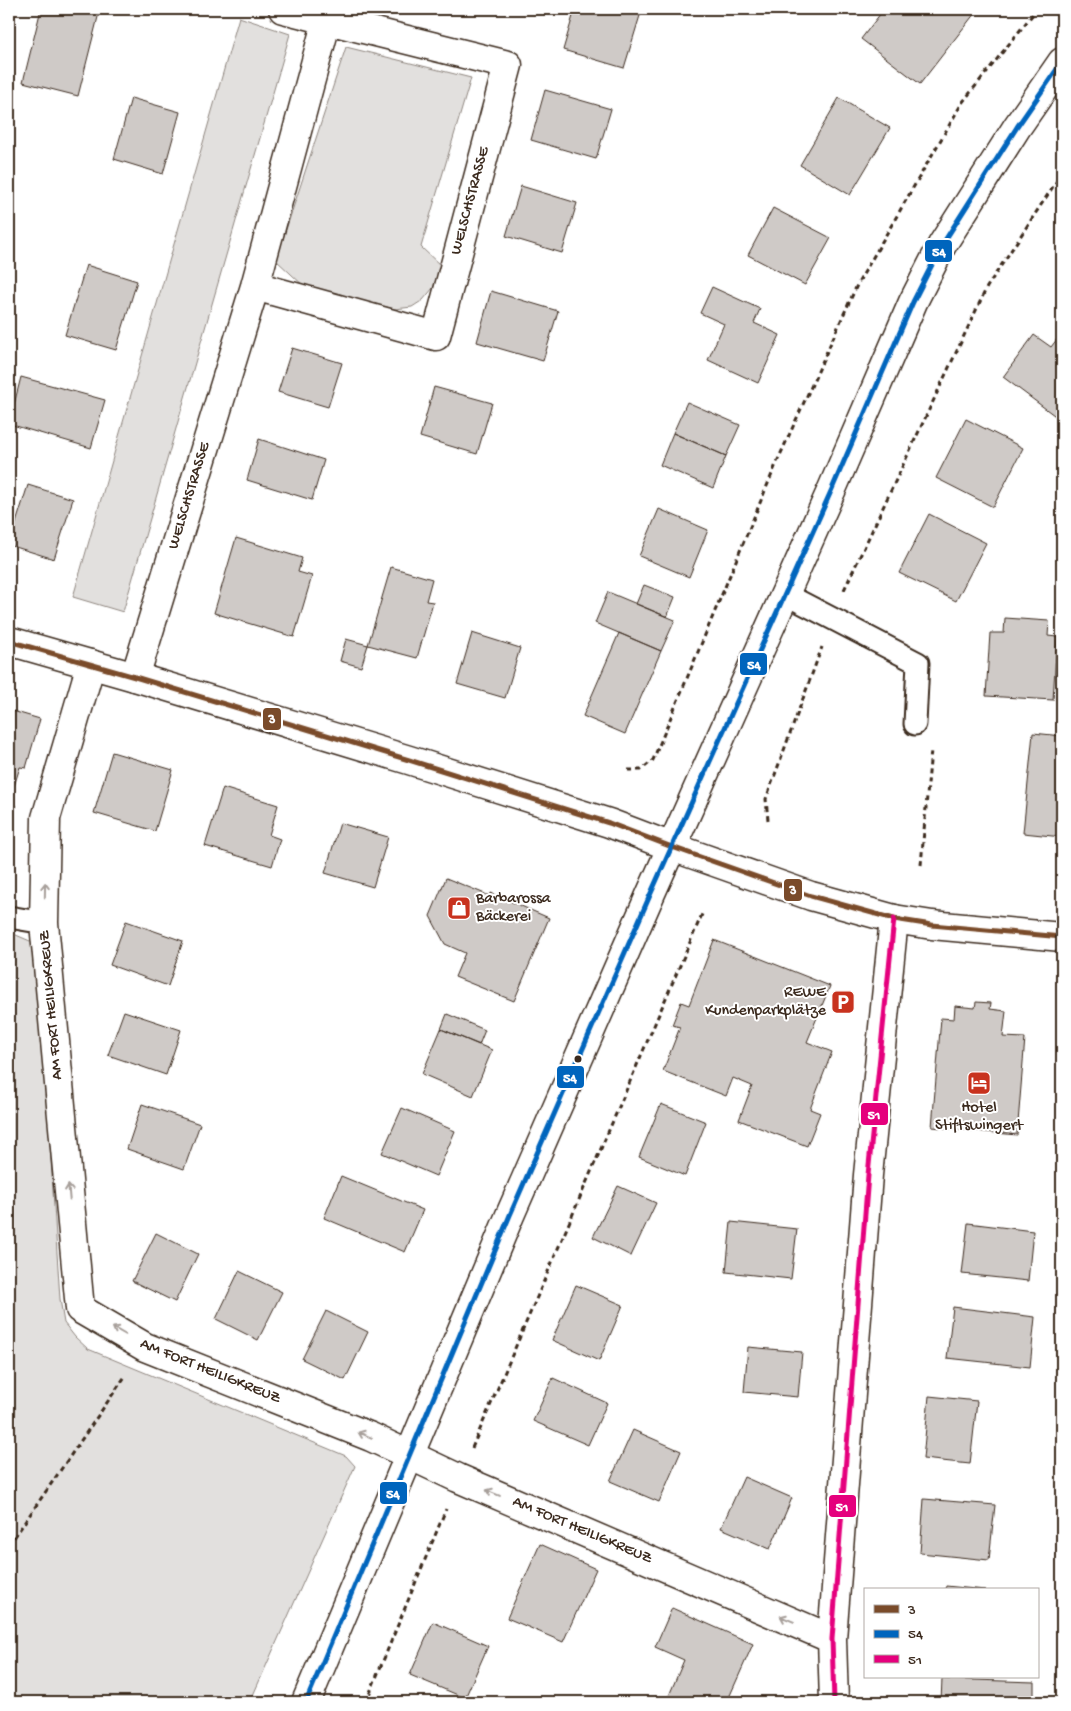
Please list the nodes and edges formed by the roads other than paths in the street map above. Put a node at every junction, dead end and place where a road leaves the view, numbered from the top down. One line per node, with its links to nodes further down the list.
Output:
1 (283, 9): 2 (street)
2 (329, 14): 4 (street, WELSCHSTRASSE); 4 (street, WELSCHSTRASSE)
3 (1062, 62): 5 (street)
4 (255, 286): 8 (street, WELSCHSTRASSE)
5 (785, 594): 9 (lane); 10 (street)
6 (9, 641): 7 (street)
7 (91, 664): 8 (street); 13 (street, AM FORT HEILIGKREUZ, one-way to 7)
8 (135, 677): 10 (street)
9 (915, 724)
10 (672, 847): 12 (street); 15 (street)
11 (9, 917): 13 (lane)
12 (894, 919): 14 (street); 16 (street)
13 (44, 923): 15 (street, AM FORT HEILIGKREUZ, one-way to 13)
14 (1062, 937)
15 (409, 1456): 16 (street, AM FORT HEILIGKREUZ, one-way to 15); 17 (street)
16 (832, 1639): 18 (street)
17 (306, 1702)
18 (834, 1702)

